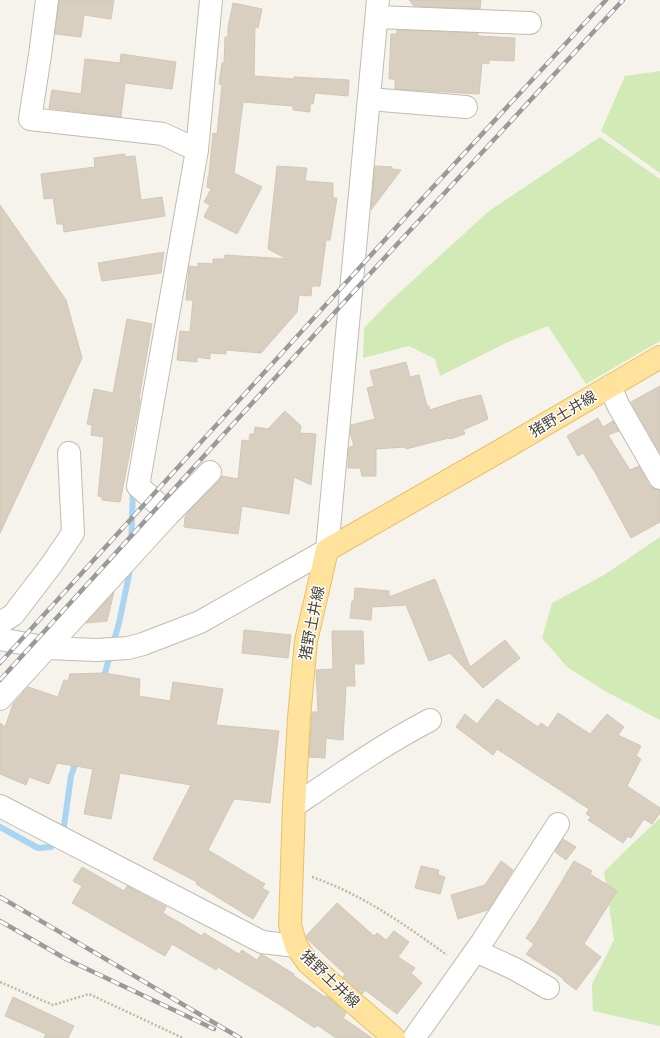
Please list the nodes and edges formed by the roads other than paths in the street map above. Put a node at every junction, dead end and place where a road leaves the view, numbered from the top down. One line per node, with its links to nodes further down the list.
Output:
1 (47, 0): 7 (street)
2 (211, 0): 7 (street)
3 (378, 8): 4 (street); 5 (street)
4 (530, 23)
5 (369, 99): 6 (street); 14 (street)
6 (466, 107)
7 (197, 150): 13 (street)
8 (660, 357): 9 (main road, 猪野土井線)
9 (610, 386): 12 (street); 14 (main road, 猪野土井線)
10 (69, 452): 15 (street)
11 (210, 472): 13 (street)
12 (660, 478)
13 (169, 514): 17 (street)
14 (327, 550): 17 (street); 21 (main road, 猪野土井線)
15 (0, 623)
16 (0, 639): 17 (street)
17 (48, 648): 18 (street)
18 (0, 699)
19 (430, 720): 21 (street)
20 (0, 806): 23 (street)
21 (294, 806): 23 (main road, 猪野土井線)
22 (558, 824): 24 (street)
23 (296, 946): 26 (main road, 猪野土井線)
24 (470, 959): 25 (street); 27 (street)
25 (548, 988)
26 (394, 1038)
27 (414, 1038)

